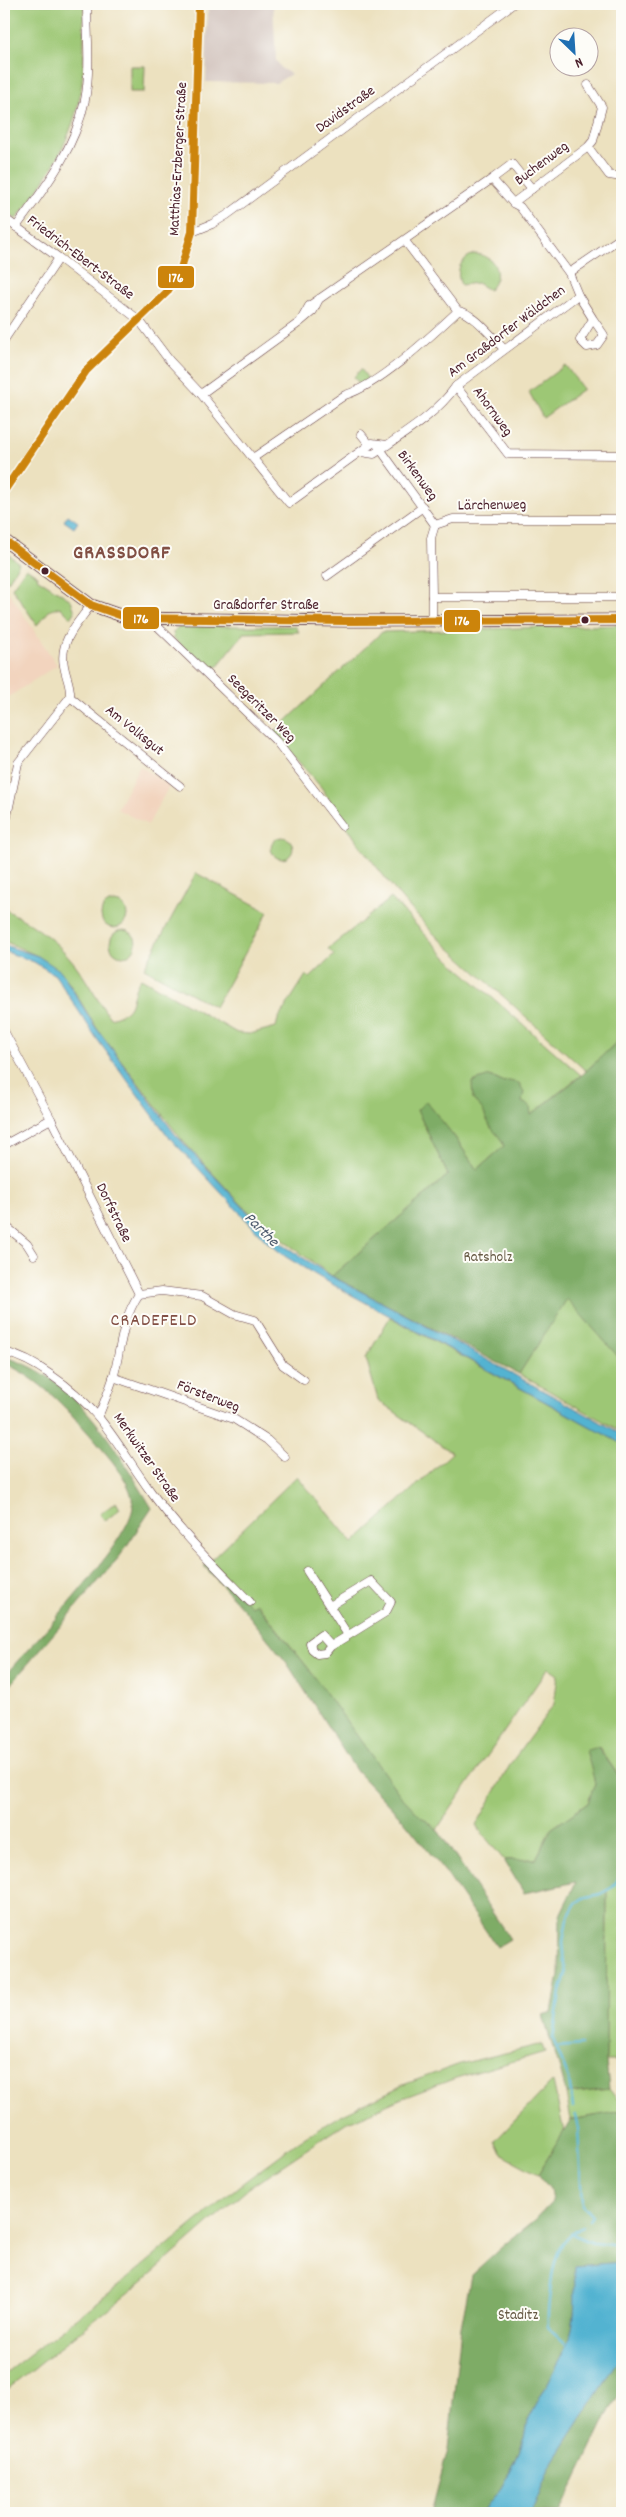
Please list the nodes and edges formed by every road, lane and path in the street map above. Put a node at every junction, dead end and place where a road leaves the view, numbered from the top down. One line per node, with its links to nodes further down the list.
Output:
1 (87, 4): 11 (street)
2 (199, 4): 12 (street, Matthias-Erzberger-Straße)
3 (513, 4): 12 (street, Davidstraße)
4 (588, 85): 5 (street, Buchenweg)
5 (588, 148): 6 (street, Buchenweg); 8 (street, Buchenweg)
6 (622, 177)
7 (492, 179): 8 (street); 9 (street, Am Graßdorfer Wäldchen); 14 (street)
8 (532, 189): 9 (street, Buchenweg)
9 (513, 203): 16 (street, Am Graßdorfer Wäldchen)
10 (4, 218): 11 (street, Friedrich-Ebert-Straße)
11 (16, 227): 15 (street, Friedrich-Ebert-Straße)
12 (192, 232): 20 (street, Matthias-Erzberger-Straße)
13 (622, 237): 16 (street)
14 (405, 240): 18 (street); 24 (street)
15 (59, 258): 20 (street, Friedrich-Ebert-Straße); 21 (street)
16 (569, 273): 17 (street, Am Graßdorfer Wäldchen)
17 (578, 295): 19 (street); 22 (street, Am Graßdorfer Wäldchen)
18 (458, 311): 22 (street); 29 (street)
19 (593, 318)
20 (139, 320): 24 (street, Am Graßdorfer Wäldchen); 30 (street, Matthias-Erzberger-Straße)
21 (4, 340)
22 (504, 349): 23 (street, Am Graßdorfer Wäldchen)
23 (456, 386): 26 (street, Am Graßdorfer Wäldchen); 28 (street, Ahornweg)
24 (201, 394): 29 (street, Am Graßdorfer Wäldchen)
25 (361, 434): 26 (street, Birkenweg)
26 (379, 446): 27 (street, Am Graßdorfer Wäldchen); 27 (street, Am Graßdorfer Wäldchen); 31 (street, Birkenweg)
27 (361, 452): 29 (street, Am Graßdorfer Wäldchen)
28 (622, 455)
29 (253, 458)
30 (4, 491)
31 (423, 507): 33 (street, Birkenweg); 35 (street)
32 (622, 519): 33 (street, Lärchenweg)
33 (435, 525): 36 (street)
34 (4, 540): 38 (street, Graßdorfer Straße)
35 (327, 576)
36 (432, 597): 37 (street); 40 (street)
37 (622, 597)
38 (91, 605): 39 (street, Graßdorfer Straße); 42 (street)
39 (150, 620): 40 (street, Graßdorfer Straße); 44 (street, Seegeritzer Weg)
40 (432, 620): 41 (street, Graßdorfer Straße)
41 (622, 620)
42 (70, 696): 43 (street, Am Volksgut); 45 (street)
43 (180, 786)
44 (342, 826)
45 (4, 831)
46 (4, 1031): 47 (street, Dorfstraße)
47 (51, 1119): 48 (street); 51 (street, Dorfstraße)
48 (4, 1145)
49 (4, 1229): 50 (street)
50 (34, 1255)
51 (138, 1294): 53 (street); 54 (street)
52 (4, 1352): 55 (street, Merkwitzer Straße)
53 (113, 1377): 55 (street); 56 (street, Försterweg)
54 (304, 1380)
55 (99, 1415): 58 (street, Merkwitzer Straße)
56 (285, 1457)
57 (308, 1571): 59 (street)
58 (250, 1602)
59 (330, 1606): 60 (street); 60 (street)
60 (348, 1635): 61 (street)
61 (331, 1646)

